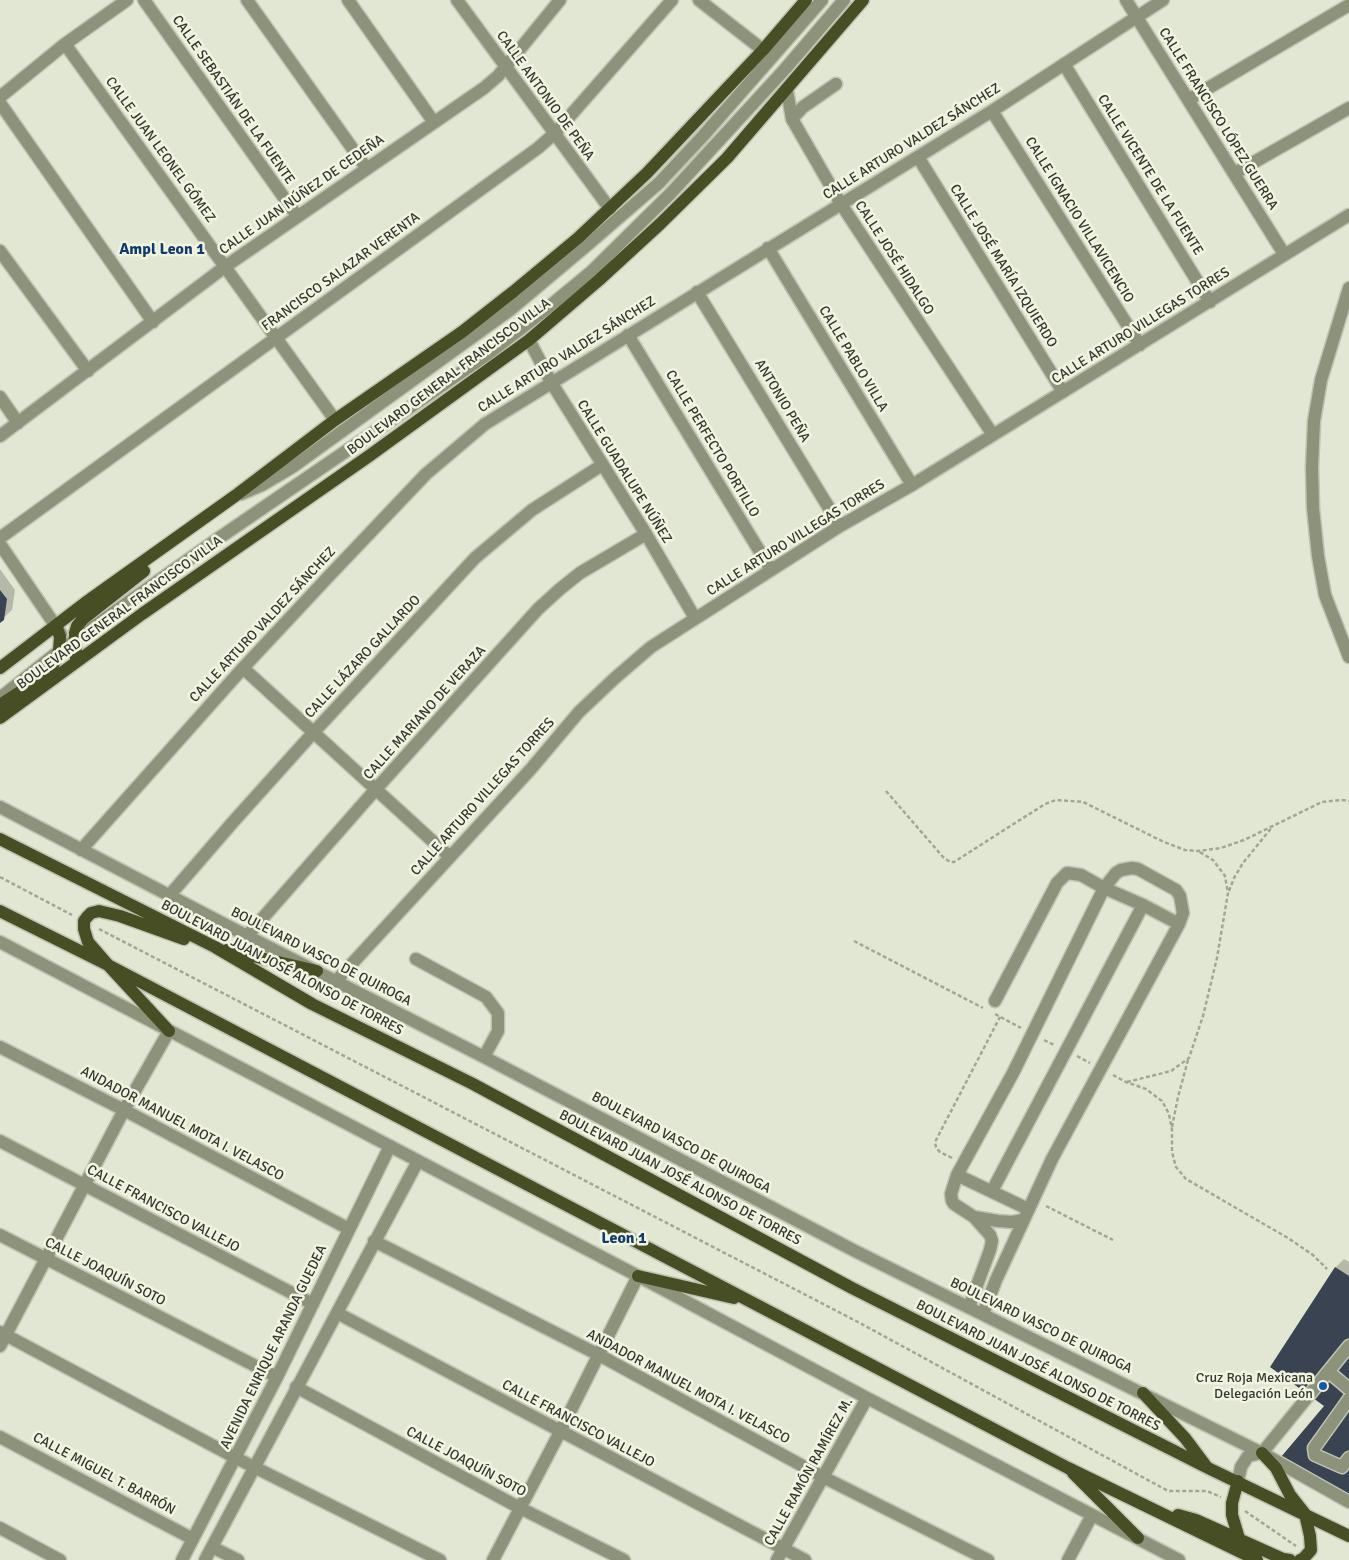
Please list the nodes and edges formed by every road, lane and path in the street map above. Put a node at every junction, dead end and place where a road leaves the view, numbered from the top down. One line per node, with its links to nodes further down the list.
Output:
1 (127, 0): 17 (street)
2 (144, 0): 37 (street, CALLE SEBASTIÁN DE LA FUENTE)
3 (247, 0): 32 (street)
4 (348, 0): 29 (street)
5 (457, 0): 20 (street, CALLE ANTONIO DE PEÑA)
6 (560, 0): 20 (street, CALLE JUAN NÚÑEZ DE CEDEÑA)
7 (672, 0): 30 (street, FRANCISCO SALAZAR VERENTA)
8 (699, 0): 18 (street)
9 (806, 0): 18 (main road, BOULEVARD GENERAL FRANCISCO VILLA)
10 (822, 0): 60 (street)
11 (844, 0): 69 (street)
12 (863, 0): 22 (main road, BOULEVARD GENERAL FRANCISCO VILLA)
13 (1126, 0): 16 (street, CALLE FRANCISCO LÓPEZ GUERRA)
14 (1163, 0): 16 (street, CALLE ARTURO VALDEZ SÁNCHEZ)
15 (1349, 5): 24 (street)
16 (1136, 17): 19 (street, CALLE ARTURO VALDEZ SÁNCHEZ); 24 (street, CALLE FRANCISCO LÓPEZ GUERRA)
17 (65, 44): 23 (street); 41 (street, CALLE JUAN LEONEL GÓMEZ)
18 (763, 50): 35 (main road, BOULEVARD GENERAL FRANCISCO VILLA)
19 (1064, 64): 27 (street, CALLE ARTURO VALDEZ SÁNCHEZ); 44 (street, CALLE VICENTE DE LA FUENTE)
20 (505, 67): 29 (street, CALLE JUAN NÚÑEZ DE CEDEÑA); 30 (street, CALLE ANTONIO DE PEÑA)
21 (836, 84): 28 (street)
22 (787, 90): 28 (street, CALLE JOSÉ HIDALGO); 48 (main road, BOULEVARD GENERAL FRANCISCO VILLA)
23 (0, 96)
24 (1188, 100): 33 (street, CALLE FRANCISCO LÓPEZ GUERRA)
25 (0, 103): 45 (street)
26 (1349, 108): 33 (street)
27 (992, 111): 31 (street, CALLE ARTURO VALDEZ SÁNCHEZ); 49 (street, CALLE IGNACIO VILLAVICENCIO)
28 (792, 119): 34 (street, CALLE JOSÉ HIDALGO)
29 (433, 121): 32 (street, CALLE JUAN NÚÑEZ DE CEDEÑA)
30 (555, 133): 35 (street, CALLE ANTONIO DE PEÑA); 47 (street, FRANCISCO SALAZAR VERENTA)
31 (918, 157): 34 (street, CALLE ARTURO VALDEZ SÁNCHEZ); 52 (street, CALLE JOSÉ MARÍA IZQUIERDO)
32 (366, 169): 37 (street, CALLE JUAN NÚÑEZ DE CEDEÑA)
33 (1235, 174): 40 (street, CALLE FRANCISCO LÓPEZ GUERRA)
34 (841, 204): 38 (street, CALLE ARTURO VALDEZ SÁNCHEZ); 56 (street, CALLE JOSÉ HIDALGO)
35 (610, 209): 54 (main road, BOULEVARD GENERAL FRANCISCO VILLA)
36 (1349, 215): 40 (street, CALLE ARTURO VILLEGAS TORRES)
37 (297, 216): 41 (street, CALLE JUAN NÚÑEZ DE CEDEÑA)
38 (768, 248): 43 (street, CALLE ARTURO VALDEZ SÁNCHEZ); 59 (street, CALLE PABLO VILLA)
39 (0, 251): 50 (street)
40 (1284, 254): 44 (street, CALLE ARTURO VILLEGAS TORRES)
41 (226, 266): 45 (street, CALLE JUAN NÚÑEZ DE CEDEÑA); 47 (street, CALLE JUAN LEONEL GÓMEZ)
42 (1349, 288): 70 (street)
43 (697, 292): 46 (street, CALLE ARTURO VALDEZ SÁNCHEZ); 61 (street, ANTONIO PEÑA)
44 (1210, 302): 49 (street, CALLE ARTURO VILLEGAS TORRES)
45 (153, 322): 50 (street, CALLE JUAN NÚÑEZ DE CEDEÑA)
46 (628, 335): 51 (street, CALLE ARTURO VALDEZ SÁNCHEZ); 66 (street, CALLE PERFECTO PORTILLO)
47 (277, 338): 54 (street, CALLE JUAN LEONEL GÓMEZ); 64 (street, FRANCISCO SALAZAR VERENTA)
48 (529, 340): 51 (street, CALLE GUADALUPE NÚÑEZ); 71 (main road, BOULEVARD GENERAL FRANCISCO VILLA)
49 (1140, 345): 52 (street, CALLE ARTURO VILLEGAS TORRES)
50 (88, 371): 55 (street, CALLE JUAN NÚÑEZ DE CEDEÑA)
51 (551, 382): 58 (street, CALLE GUADALUPE NÚÑEZ); 73 (street, CALLE ARTURO VALDEZ SÁNCHEZ)
52 (1063, 392): 56 (street, CALLE ARTURO VILLEGAS TORRES)
53 (0, 397): 55 (street)
54 (335, 420): 60 (main road, BOULEVARD GENERAL FRANCISCO VILLA)
55 (18, 422): 57 (street, CALLE JUAN NÚÑEZ DE CEDEÑA)
56 (993, 435): 59 (street, CALLE ARTURO VILLEGAS TORRES)
57 (0, 436)
58 (602, 465): 63 (street, CALLE GUADALUPE NÚÑEZ); 77 (street, CALLE LÁZARO GALLARDO)
59 (912, 485): 61 (street, CALLE ARTURO VILLEGAS TORRES)
60 (235, 496): 62 (main road, BOULEVARD GENERAL FRANCISCO VILLA)
61 (840, 526): 66 (street, CALLE ARTURO VILLEGAS TORRES)
62 (190, 528): 68 (main road, BOULEVARD GENERAL FRANCISCO VILLA); 69 (main road)
63 (646, 534): 67 (street, CALLE GUADALUPE NÚÑEZ); 78 (street, CALLE MARIANO DE VERAZA)
64 (0, 538)
65 (0, 544): 68 (street)
66 (771, 570): 67 (street, CALLE ARTURO VILLEGAS TORRES)
67 (695, 618): 86 (street, CALLE ARTURO VILLEGAS TORRES)
68 (56, 625): 69 (main road); 72 (main road, BOULEVARD GENERAL FRANCISCO VILLA)
69 (67, 646): 71 (main road); 74 (street); 75 (main road)
70 (1349, 657)
71 (76, 662): 76 (main road, BOULEVARD GENERAL FRANCISCO VILLA)
72 (0, 668)
73 (243, 668): 77 (street); 84 (street, CALLE ARTURO VALDEZ SÁNCHEZ)
74 (0, 698)
75 (0, 705)
76 (0, 718)
77 (313, 733): 78 (street); 90 (street, CALLE LÁZARO GALLARDO)
78 (376, 789): 86 (street); 95 (street, CALLE MARIANO DE VERAZA)
79 (886, 791): 85 (path)
80 (1349, 801): 82 (path)
81 (0, 806): 84 (street, BOULEVARD VASCO DE QUIROGA)
82 (1274, 825): 85 (path); 89 (path)
83 (0, 839): 97 (main road, BOULEVARD JUAN JOSÉ ALONSO DE TORRES)
84 (81, 850): 90 (street, BOULEVARD VASCO DE QUIROGA)
85 (1198, 851): 89 (path)
86 (450, 858): 101 (street, CALLE ARTURO VILLEGAS TORRES)
87 (0, 877): 93 (path)
88 (1104, 888): 91 (street); 94 (street); 102 (street); 113 (street)
89 (1228, 893): 107 (path)
90 (169, 896): 95 (street, BOULEVARD VASCO DE QUIROGA)
91 (1143, 906): 94 (street); 115 (street)
92 (0, 911): 99 (main road)
93 (84, 922): 97 (main road); 99 (main road); 151 (path)
94 (1179, 924): 116 (street)
95 (247, 936): 100 (street, BOULEVARD VASCO DE QUIROGA)
96 (0, 942): 104 (street)
97 (215, 947): 100 (main road); 147 (main road, BOULEVARD JUAN JOSÉ ALONSO DE TORRES)
98 (416, 959): 106 (street)
99 (108, 965): 104 (main road); 124 (main road)
100 (317, 971): 101 (street, BOULEVARD VASCO DE QUIROGA)
101 (336, 981): 106 (street, BOULEVARD VASCO DE QUIROGA)
102 (995, 1002)
103 (1000, 1017): 113 (path)
104 (169, 1031): 108 (street); 111 (street)
105 (0, 1047): 108 (street, ANDADOR MANUEL MOTA I. VELASCO)
106 (484, 1057): 126 (street, BOULEVARD VASCO DE QUIROGA)
107 (1189, 1058): 109 (path); 109 (path)
108 (124, 1110): 114 (street); 118 (street, ANDADOR MANUEL MOTA I. VELASCO)
109 (1172, 1130): 122 (path)
110 (0, 1141): 114 (street, CALLE FRANCISCO VALLEJO)
111 (390, 1146): 112 (street); 118 (street, AVENIDA ENRIQUE ARANDA GUEDEA)
112 (418, 1161): 120 (street); 123 (street)
113 (960, 1170): 115 (street); 117 (street)
114 (84, 1184): 121 (street); 125 (street, CALLE FRANCISCO VALLEJO)
115 (992, 1191): 116 (street)
116 (1026, 1214): 117 (street); 128 (street)
117 (974, 1217): 126 (street)
118 (349, 1229): 125 (street, AVENIDA ENRIQUE ARANDA GUEDEA)
119 (0, 1236): 121 (street, CALLE JOAQUÍN SOTO)
120 (374, 1241): 127 (street); 132 (street, ANDADOR MANUEL MOTA I. VELASCO)
121 (46, 1259): 129 (street); 134 (street, CALLE JOAQUÍN SOTO)
122 (1327, 1269)
123 (638, 1276): 124 (main road); 132 (street); 138 (street)
124 (750, 1301): 146 (main road)
125 (313, 1304): 134 (street, AVENIDA ENRIQUE ARANDA GUEDEA)
126 (969, 1307): 128 (street, BOULEVARD VASCO DE QUIROGA)
127 (337, 1313): 135 (street); 140 (street, CALLE FRANCISCO VALLEJO)
128 (984, 1314): 137 (street, BOULEVARD VASCO DE QUIROGA)
129 (3, 1333): 130 (street); 143 (street)
130 (0, 1346)
131 (1349, 1346): 133 (street)
132 (599, 1355): 140 (street); 148 (street, ANDADOR MANUEL MOTA I. VELASCO)
133 (1329, 1372): 136 (street); 142 (street)
134 (277, 1377): 143 (street, AVENIDA ENRIQUE ARANDA GUEDEA)
135 (296, 1387): 145 (street); 153 (street, CALLE JOAQUÍN SOTO)
136 (1349, 1389)
137 (1143, 1393): 142 (street, BOULEVARD VASCO DE QUIROGA); 147 (main road)
138 (867, 1398): 148 (street, CALLE RAMÓN RAMÍREZ M.); 155 (street)
139 (1349, 1399): 144 (street)
140 (560, 1432): 153 (street); 162 (street, CALLE FRANCISCO VALLEJO)
141 (0, 1437): 159 (street, CALLE MIGUEL T. BARRÓN)
142 (1262, 1453): 149 (street); 150 (street, BOULEVARD VASCO DE QUIROGA); 154 (main road)
143 (236, 1458): 145 (street); 159 (street, AVENIDA ENRIQUE ARANDA GUEDEA)
144 (1349, 1458)
145 (255, 1466): 161 (street); 169 (street)
146 (1068, 1468): 152 (main road); 158 (main road)
147 (1208, 1468): 149 (main road, BOULEVARD JUAN JOSÉ ALONSO DE TORRES)
148 (823, 1477): 162 (street, CALLE RAMÓN RAMÍREZ M.); 173 (street, ANDADOR MANUEL MOTA I. VELASCO)
149 (1238, 1481): 151 (main road); 154 (main road, BOULEVARD JUAN JOSÉ ALONSO DE TORRES)
150 (1349, 1502)
151 (1232, 1503): 160 (main road); 164 (path)
152 (1149, 1507): 160 (main road); 163 (main road)
153 (520, 1508): 170 (street); 171 (street, CALLE JOAQUÍN SOTO)
154 (1305, 1514): 157 (main road, BOULEVARD JUAN JOSÉ ALONSO DE TORRES); 164 (main road)
155 (1092, 1515): 158 (street); 174 (street)
156 (0, 1528): 165 (street)
157 (1349, 1536)
158 (1138, 1538): 175 (street)
159 (194, 1539): 166 (street, AVENIDA ENRIQUE ARANDA GUEDEA)
160 (1239, 1539): 163 (main road); 177 (main road)
161 (212, 1547): 167 (street); 168 (street)
162 (780, 1554): 172 (street, CALLE FRANCISCO VALLEJO)
163 (1246, 1554): 176 (main road)
164 (1304, 1557)
165 (60, 1560)
166 (182, 1560)
167 (205, 1560)
168 (238, 1560)
169 (440, 1560)
170 (493, 1560)
171 (624, 1560)
172 (805, 1560)
173 (988, 1560)
174 (1068, 1560)
175 (1179, 1560)
176 (1257, 1560)
177 (1290, 1560)

